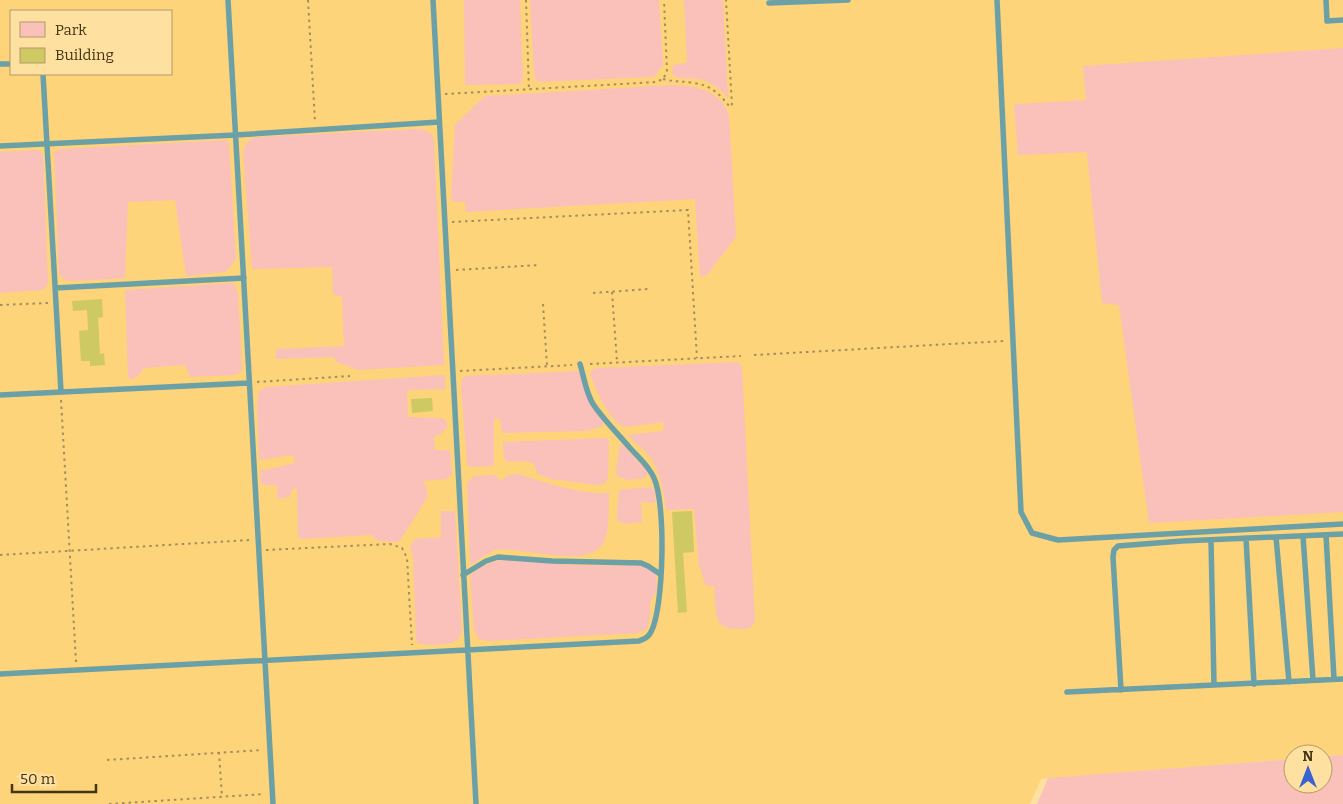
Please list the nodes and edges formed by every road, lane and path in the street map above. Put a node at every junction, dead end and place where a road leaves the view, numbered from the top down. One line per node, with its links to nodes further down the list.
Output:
1 (228, 0): 18 (lane)
2 (308, 0): 17 (path)
3 (433, 0): 15 (lane)
4 (526, 0): 14 (path)
5 (664, 0): 13 (path)
6 (726, 0): 13 (path)
7 (848, 0): 10 (lane)
8 (997, 0): 32 (lane)
9 (1326, 0): 11 (lane)
10 (769, 3)
11 (1343, 20)
12 (43, 75): 19 (lane)
13 (663, 79): 14 (path)
14 (528, 90): 15 (path)
15 (438, 95): 16 (lane)
16 (440, 122): 17 (lane); 21 (lane)
17 (315, 130): 18 (lane)
18 (236, 135): 19 (lane); 24 (lane)
19 (47, 144): 20 (lane); 25 (lane)
20 (0, 146)
21 (445, 222): 23 (lane); 35 (path)
22 (539, 265): 23 (path)
23 (447, 270): 39 (lane)
24 (244, 278): 25 (lane); 41 (lane)
25 (55, 288): 29 (lane)
26 (650, 289): 27 (path)
27 (612, 292): 28 (path); 36 (path)
28 (593, 293)
29 (56, 303): 31 (path); 42 (lane)
30 (543, 304): 38 (path)
31 (0, 305)
32 (1013, 341): 33 (path); 44 (lane)
33 (754, 355)
34 (740, 356): 35 (path)
35 (697, 358): 36 (path)
36 (616, 362): 37 (path)
37 (580, 364): 38 (path); 55 (lane)
38 (547, 366): 39 (path)
39 (452, 371): 56 (lane)
40 (350, 376): 41 (path)
41 (249, 383): 42 (lane); 50 (lane)
42 (61, 392): 43 (lane); 52 (path)
43 (0, 395)
44 (1343, 524)
45 (1343, 534): 46 (lane)
46 (1326, 535): 47 (lane); 64 (lane)
47 (1303, 536): 48 (lane); 63 (lane)
48 (1276, 537): 49 (lane); 65 (lane)
49 (1246, 538): 51 (lane); 66 (lane)
50 (258, 540): 52 (path); 53 (lane)
51 (1211, 540): 67 (lane); 68 (lane)
52 (70, 551): 54 (path); 60 (path)
53 (259, 551): 58 (path); 59 (lane)
54 (0, 555)
55 (660, 574): 56 (lane); 57 (lane)
56 (463, 575): 57 (lane)
57 (467, 649): 58 (lane); 79 (lane)
58 (412, 652): 59 (lane)
59 (265, 660): 60 (lane); 70 (lane)
60 (76, 670): 61 (lane)
61 (0, 674)
62 (1343, 679): 64 (lane)
63 (1313, 680): 64 (lane); 65 (lane)
64 (1334, 680)
65 (1289, 682): 66 (lane)
66 (1254, 684): 67 (lane)
67 (1214, 685): 68 (lane)
68 (1122, 690): 69 (lane)
69 (1067, 692)
70 (270, 749): 71 (path); 73 (lane)
71 (219, 752): 72 (path); 74 (path)
72 (107, 760)
73 (272, 794): 74 (path); 78 (lane)
74 (222, 797): 75 (path)
75 (176, 800): 76 (path); 77 (path)
76 (109, 804)
77 (176, 804)
78 (273, 804)
79 (476, 804)

